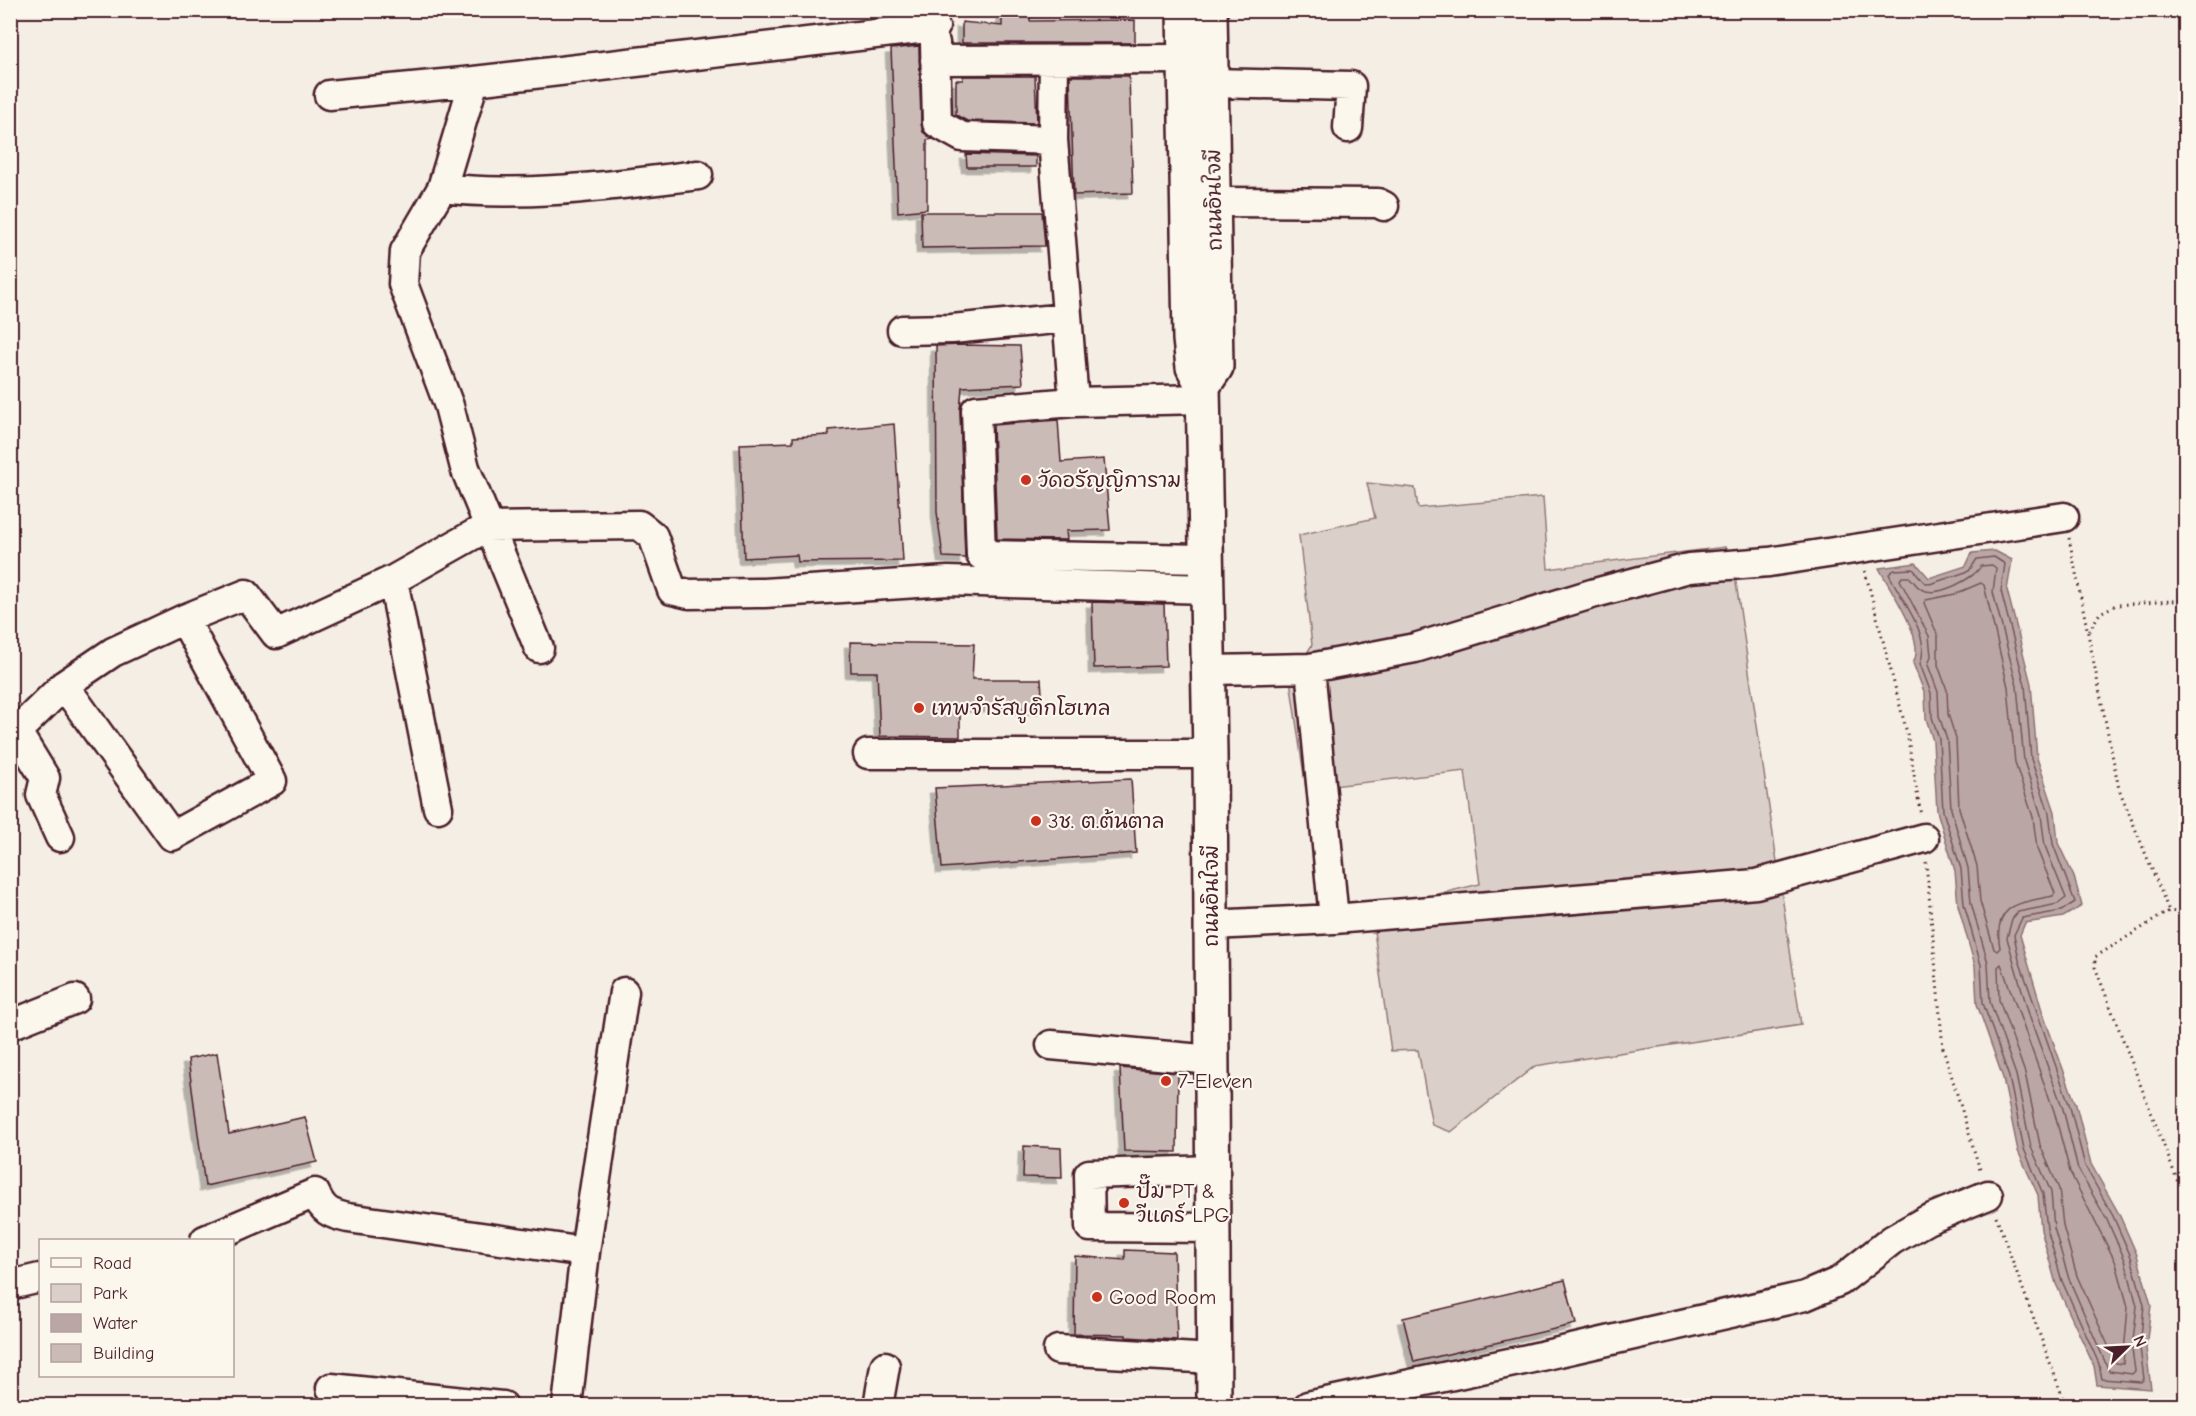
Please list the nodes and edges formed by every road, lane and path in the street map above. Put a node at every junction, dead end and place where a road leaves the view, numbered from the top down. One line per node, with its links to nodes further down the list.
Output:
1 (1184, 10): 4 (main road, ถนนอินใจมี)
2 (1210, 10): 8 (main road, ถนนอินใจมี)
3 (935, 19): 5 (street); 7 (street)
4 (1185, 59): 6 (street); 18 (main road, ถนนอินใจมี)
5 (935, 60): 6 (street); 11 (street)
6 (1054, 60): 11 (street)
7 (474, 81): 9 (street); 13 (street)
8 (1211, 83): 10 (street); 14 (main road, ถนนอินใจมี)
9 (329, 95)
10 (1348, 128)
11 (1053, 140): 16 (street)
12 (698, 175): 13 (street)
13 (442, 188): 21 (street)
14 (1214, 202): 15 (street); 18 (main road, ถนนอินใจมี)
15 (1384, 206)
16 (1066, 318): 17 (street); 19 (street)
17 (902, 330)
18 (1203, 392): 19 (street); 23 (main road, ถนนอินใจมี)
19 (1074, 402): 23 (street)
20 (2064, 517): 22 (street); 27 (path)
21 (487, 528): 23 (street); 24 (street); 28 (street)
22 (1859, 547): 29 (street); 37 (path)
23 (1207, 574): 30 (main road, ถนนอินใจมี)
24 (393, 580): 26 (street); 35 (street)
25 (2186, 600): 27 (path)
26 (184, 619): 31 (street); 31 (street)
27 (2089, 633): 38 (path)
28 (539, 648)
29 (1310, 668): 30 (street); 40 (street)
30 (1209, 669): 34 (main road, ถนนอินใจมี)
31 (64, 685): 32 (street)
32 (14, 735): 36 (street)
33 (868, 754): 34 (street)
34 (1210, 754): 41 (main road, ถนนอินใจมี)
35 (438, 808)
36 (60, 837)
37 (1924, 838): 40 (street); 48 (path)
38 (2169, 911): 39 (path); 49 (path)
39 (2186, 913)
40 (1334, 919): 41 (street)
41 (1211, 925): 46 (main road, ถนนอินใจมี)
42 (624, 992): 52 (street)
43 (75, 999): 44 (street)
44 (10, 1025)
45 (1051, 1045): 46 (street)
46 (1212, 1060): 47 (main road, ถนนอินใจมี)
47 (1213, 1170): 50 (main road, ถนนอินใจมี); 50 (street)
48 (1988, 1195): 63 (street); 64 (path)
49 (2186, 1203)
50 (1213, 1225): 56 (main road, ถนนอินใจมี)
51 (205, 1239): 52 (street)
52 (585, 1252): 60 (street)
53 (39, 1278): 54 (street)
54 (10, 1285)
55 (1058, 1350): 56 (street)
56 (1214, 1359): 62 (main road, ถนนอินใจมี)
57 (885, 1366): 61 (street)
58 (331, 1388): 59 (street)
59 (503, 1406)
60 (567, 1406)
61 (878, 1406)
62 (1214, 1406)
63 (1308, 1406)
64 (2066, 1406)

